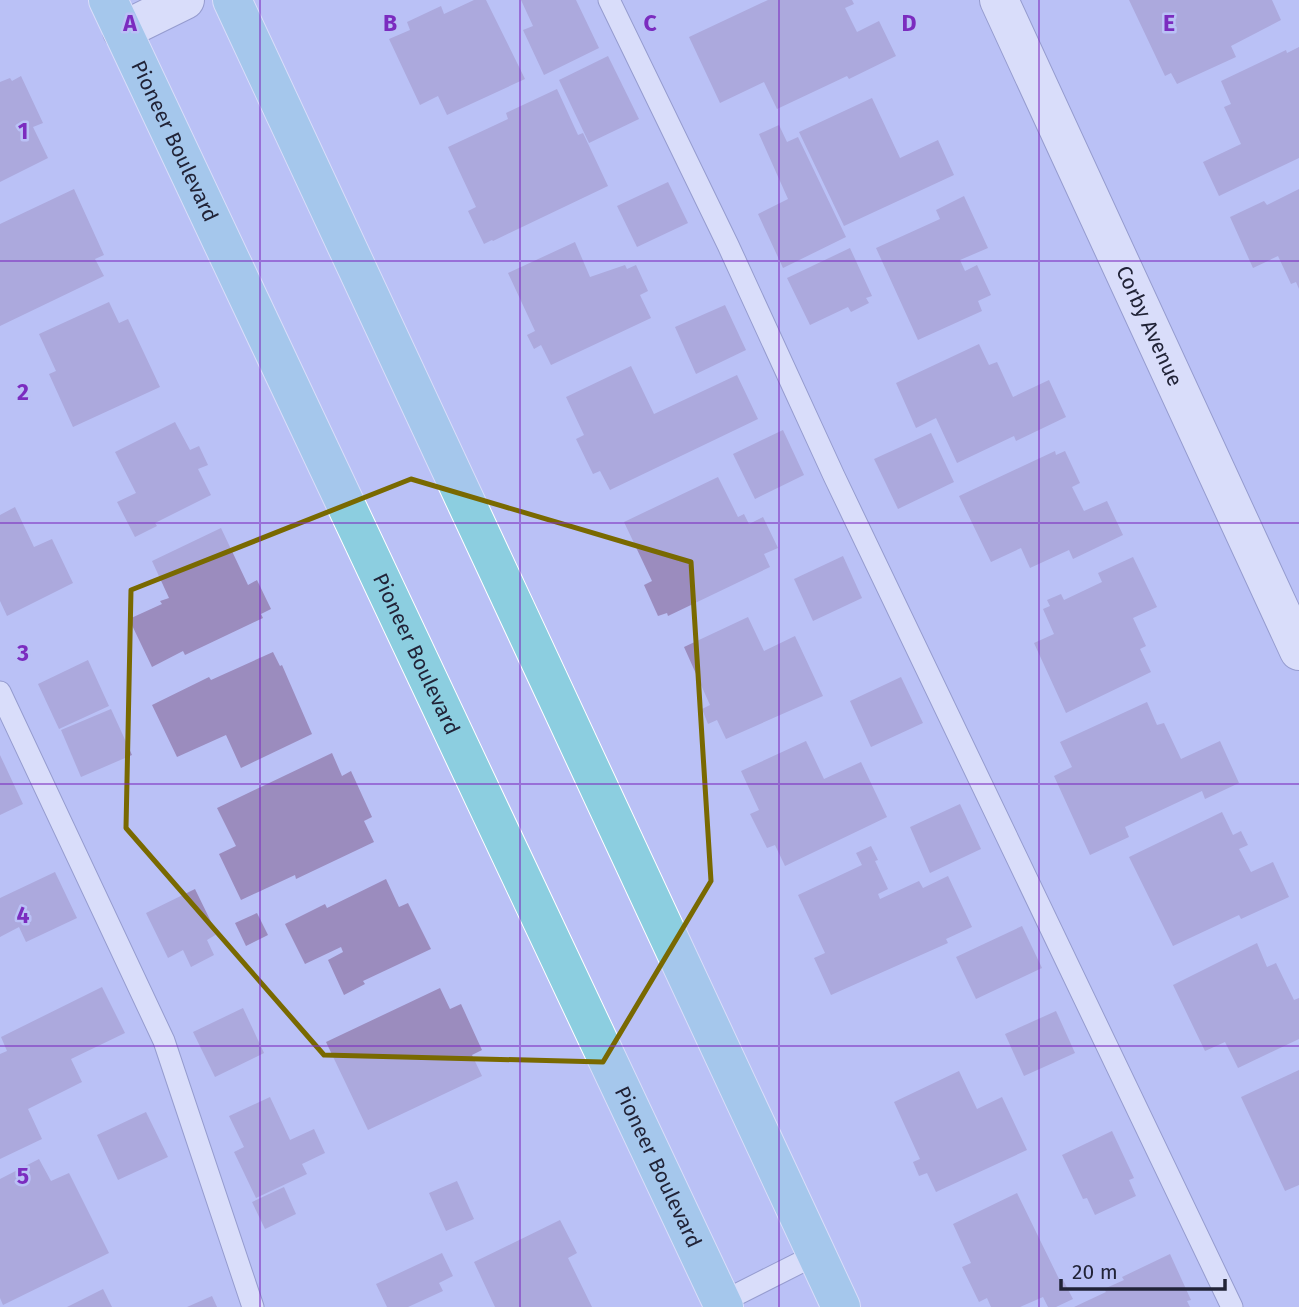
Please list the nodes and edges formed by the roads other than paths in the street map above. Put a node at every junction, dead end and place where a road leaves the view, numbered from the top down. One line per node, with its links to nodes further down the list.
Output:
1 (185, 0): 5 (street)
2 (232, 0): 8 (main road)
3 (609, 0): 12 (lane)
4 (999, 0): 6 (street, Corby Avenue)
5 (115, 16): 9 (main road, Pioneer Boulevard)
6 (1299, 651)
7 (0, 692): 10 (lane)
8 (817, 1254): 9 (lane); 11 (main road)
9 (719, 1306)
10 (253, 1307)
11 (841, 1307)
12 (1232, 1307)

